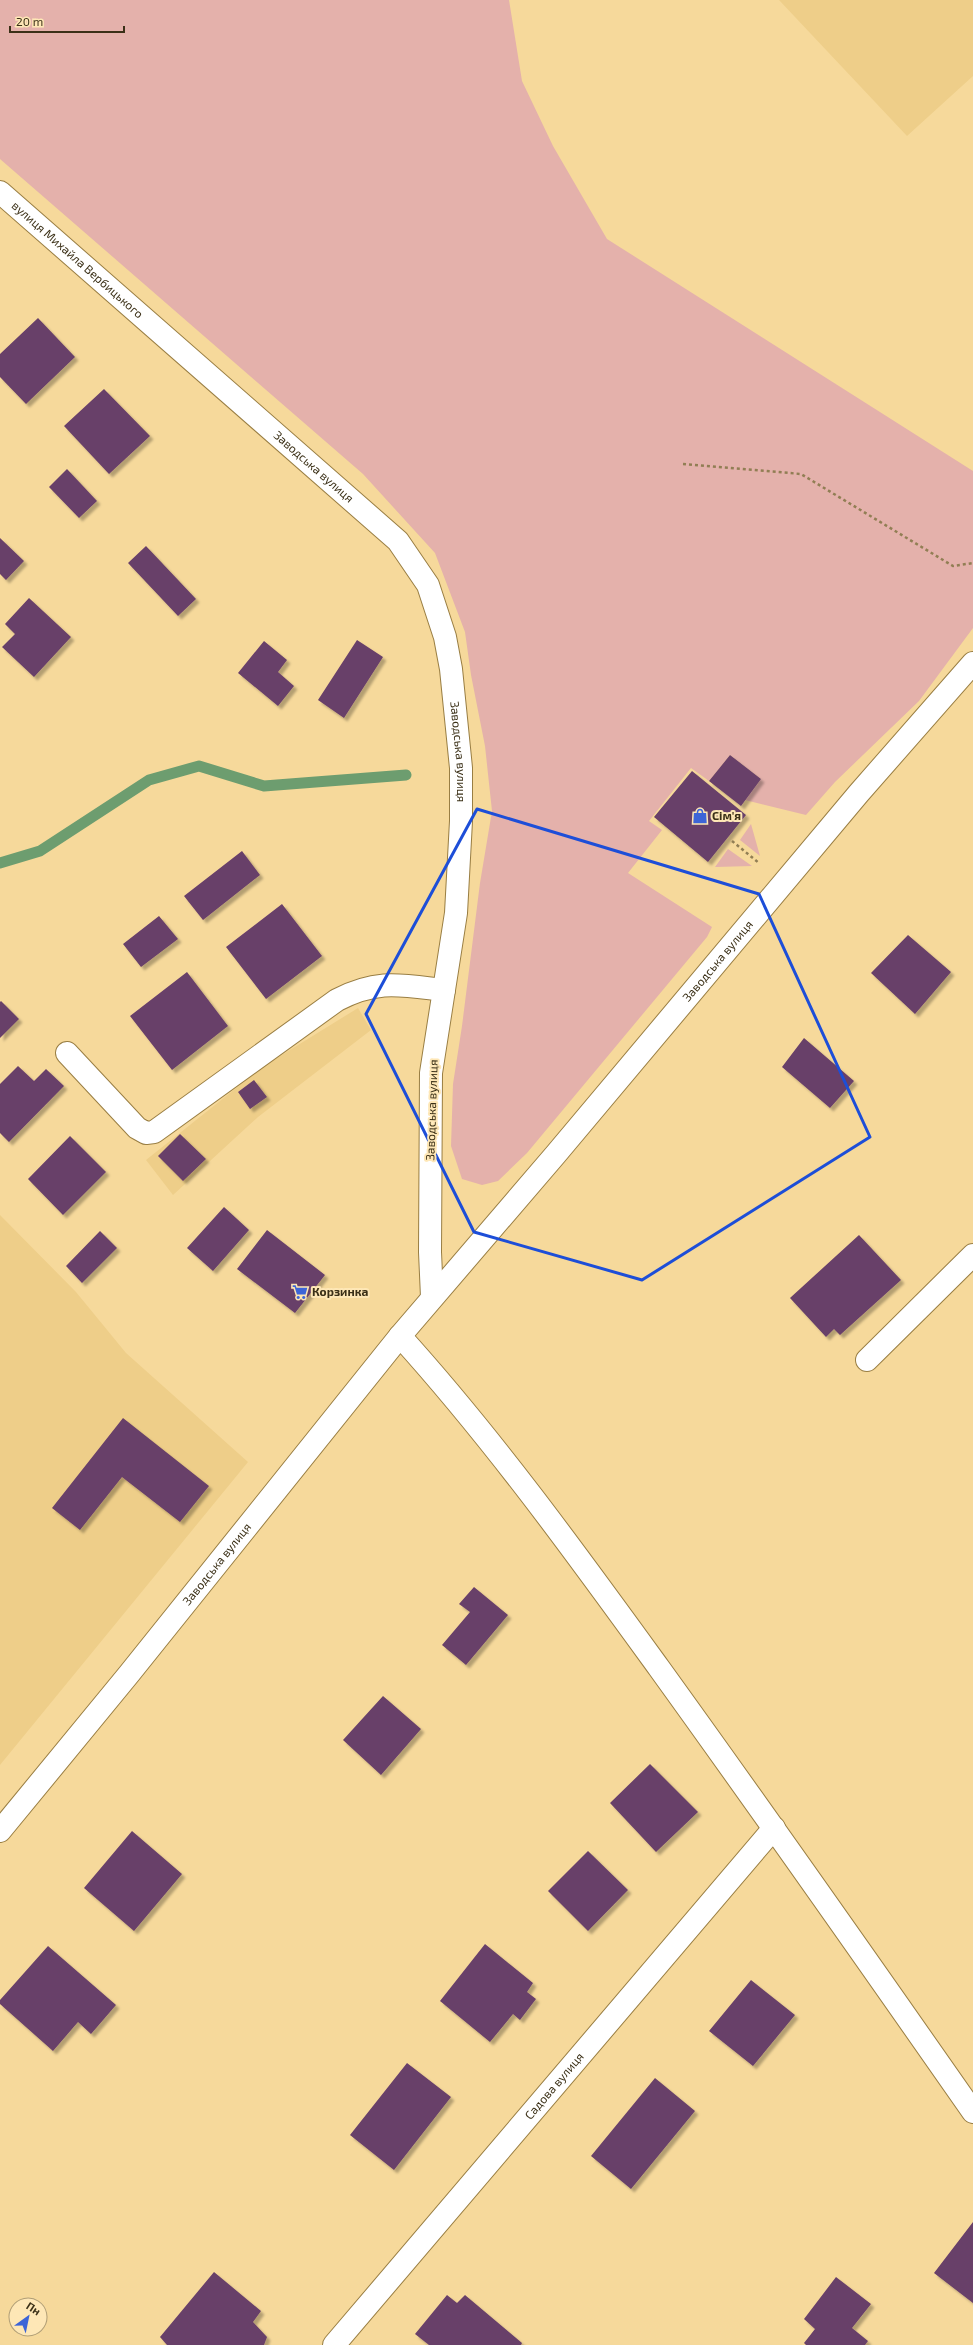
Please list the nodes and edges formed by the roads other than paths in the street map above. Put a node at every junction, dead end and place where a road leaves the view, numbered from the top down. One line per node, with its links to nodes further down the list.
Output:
1 (0, 192): 2 (street, вулиця Михайла Вербицького)
2 (154, 328): 4 (street, Заводська вулиця)
3 (973, 663): 7 (street, Заводська вулиця)
4 (444, 990): 5 (street); 7 (street, Заводська вулиця)
5 (67, 1053)
6 (973, 1255): 9 (street)
7 (432, 1297): 8 (street, Заводська вулиця)
8 (400, 1336): 10 (street); 11 (street, Заводська вулиця)
9 (867, 1360)
10 (774, 1828): 12 (street); 13 (street, Садова вулиця)
11 (0, 1830)
12 (973, 2112)
13 (334, 2345)

